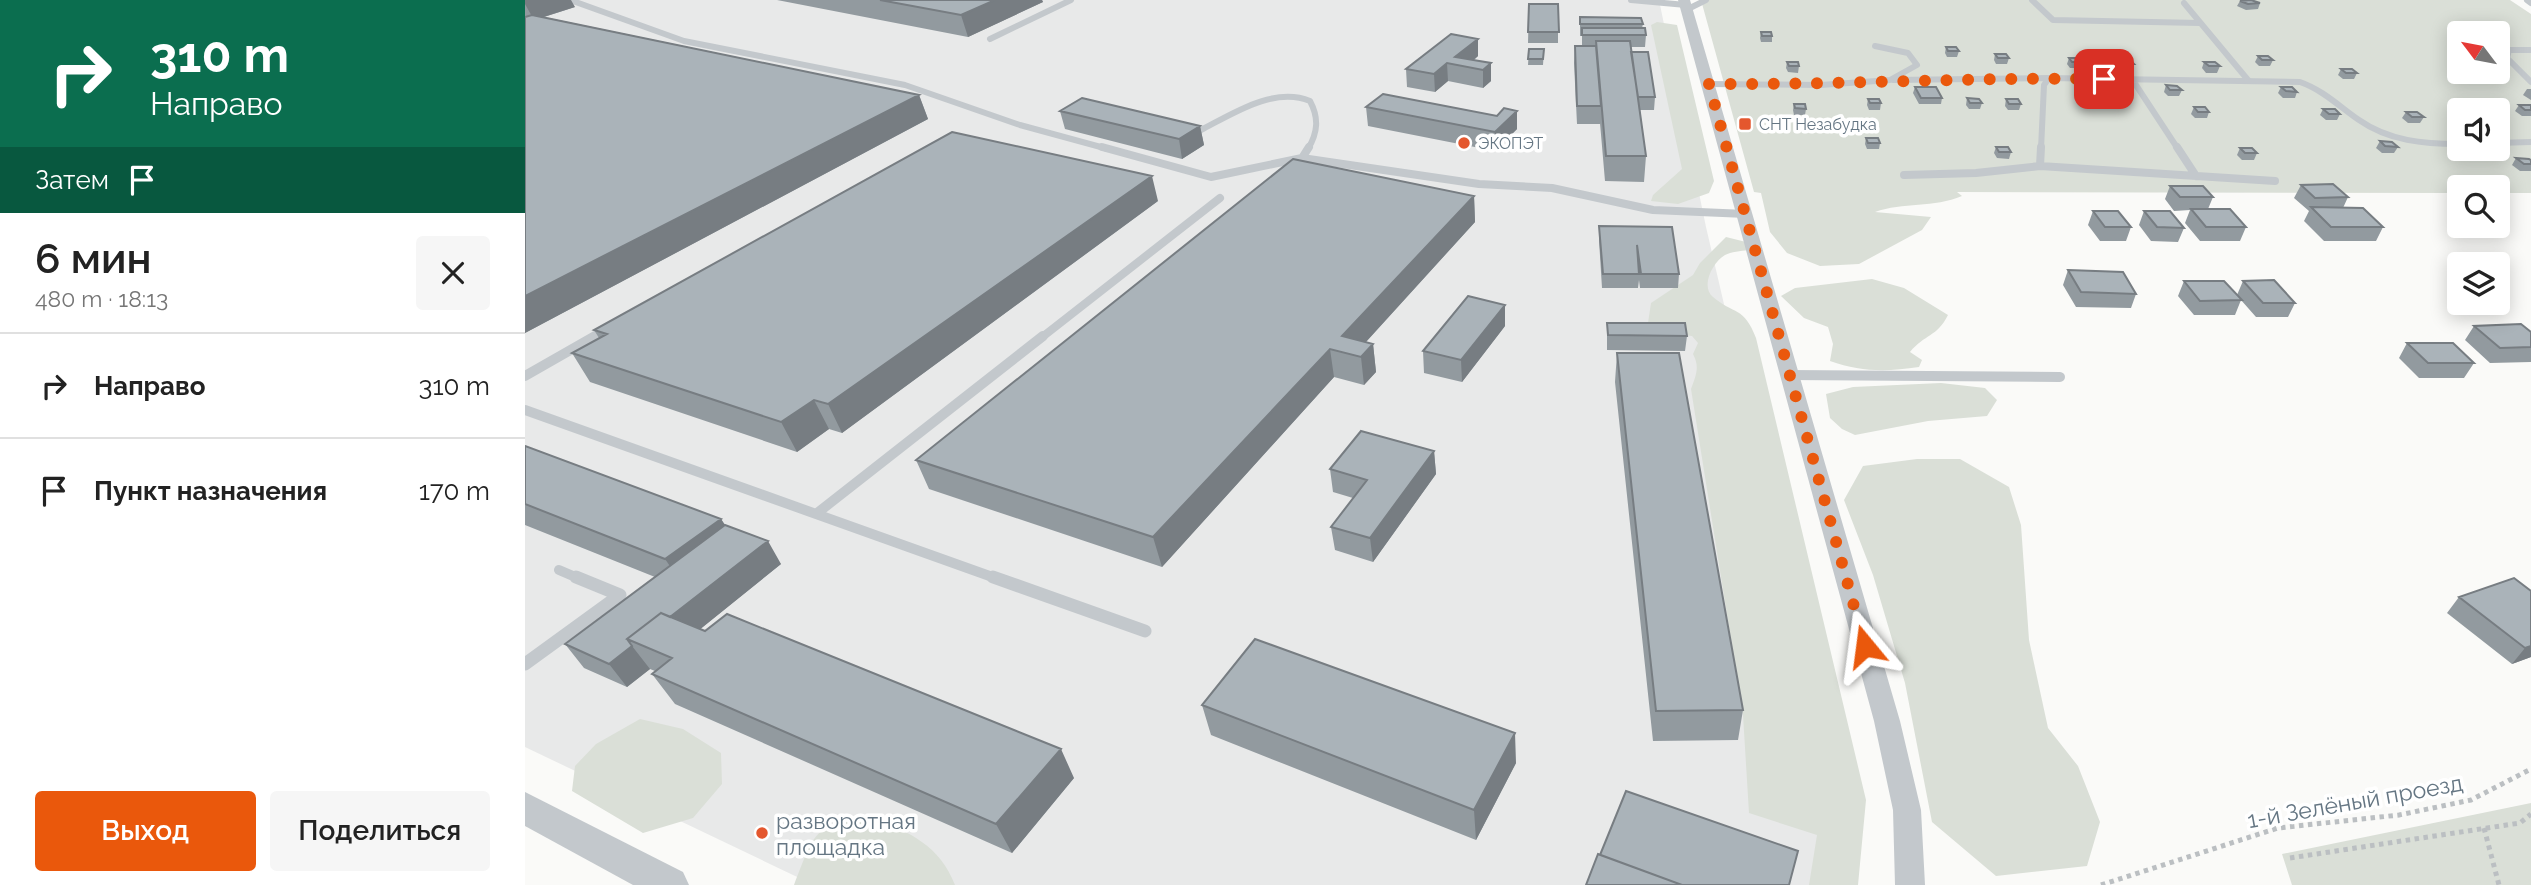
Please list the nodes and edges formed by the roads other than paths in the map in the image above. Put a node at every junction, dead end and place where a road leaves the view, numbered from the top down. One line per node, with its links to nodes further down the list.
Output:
1 (570, 0): 21 (lane)
2 (1071, 0): 8 (lane)
3 (1631, 0): 6 (lane)
4 (2032, 0): 7 (lane)
5 (2184, 3): 7 (lane)
6 (1691, 4): 16 (street)
7 (2200, 23): 14 (lane)
8 (990, 39)
9 (1875, 46): 13 (lane)
10 (2531, 50): 15 (lane)
11 (2049, 78): 12 (lane); 13 (lane); 22 (lane)
12 (2132, 79): 14 (lane); 24 (lane)
13 (1890, 80): 16 (lane)
14 (2248, 80): 19 (lane)
15 (2531, 82)
16 (1709, 84): 27 (street)
17 (1201, 130): 21 (lane)
18 (2531, 142): 20 (lane)
19 (2447, 143)
20 (2510, 143)
21 (1302, 158): 27 (lane)
22 (2040, 166): 23 (lane); 24 (lane)
23 (1904, 175)
24 (2196, 176): 25 (lane)
25 (2276, 181)
26 (1220, 198): 33 (lane)
27 (1746, 214): 29 (street)
28 (622, 322): 30 (lane)
29 (1788, 375): 31 (lane); 39 (street)
30 (525, 376)
31 (2060, 377)
32 (525, 410): 33 (lane)
33 (816, 514): 35 (lane)
34 (559, 570): 36 (lane)
35 (1145, 631)
36 (525, 664)
37 (525, 808): 38 (street)
38 (670, 885)
39 (1910, 885)

